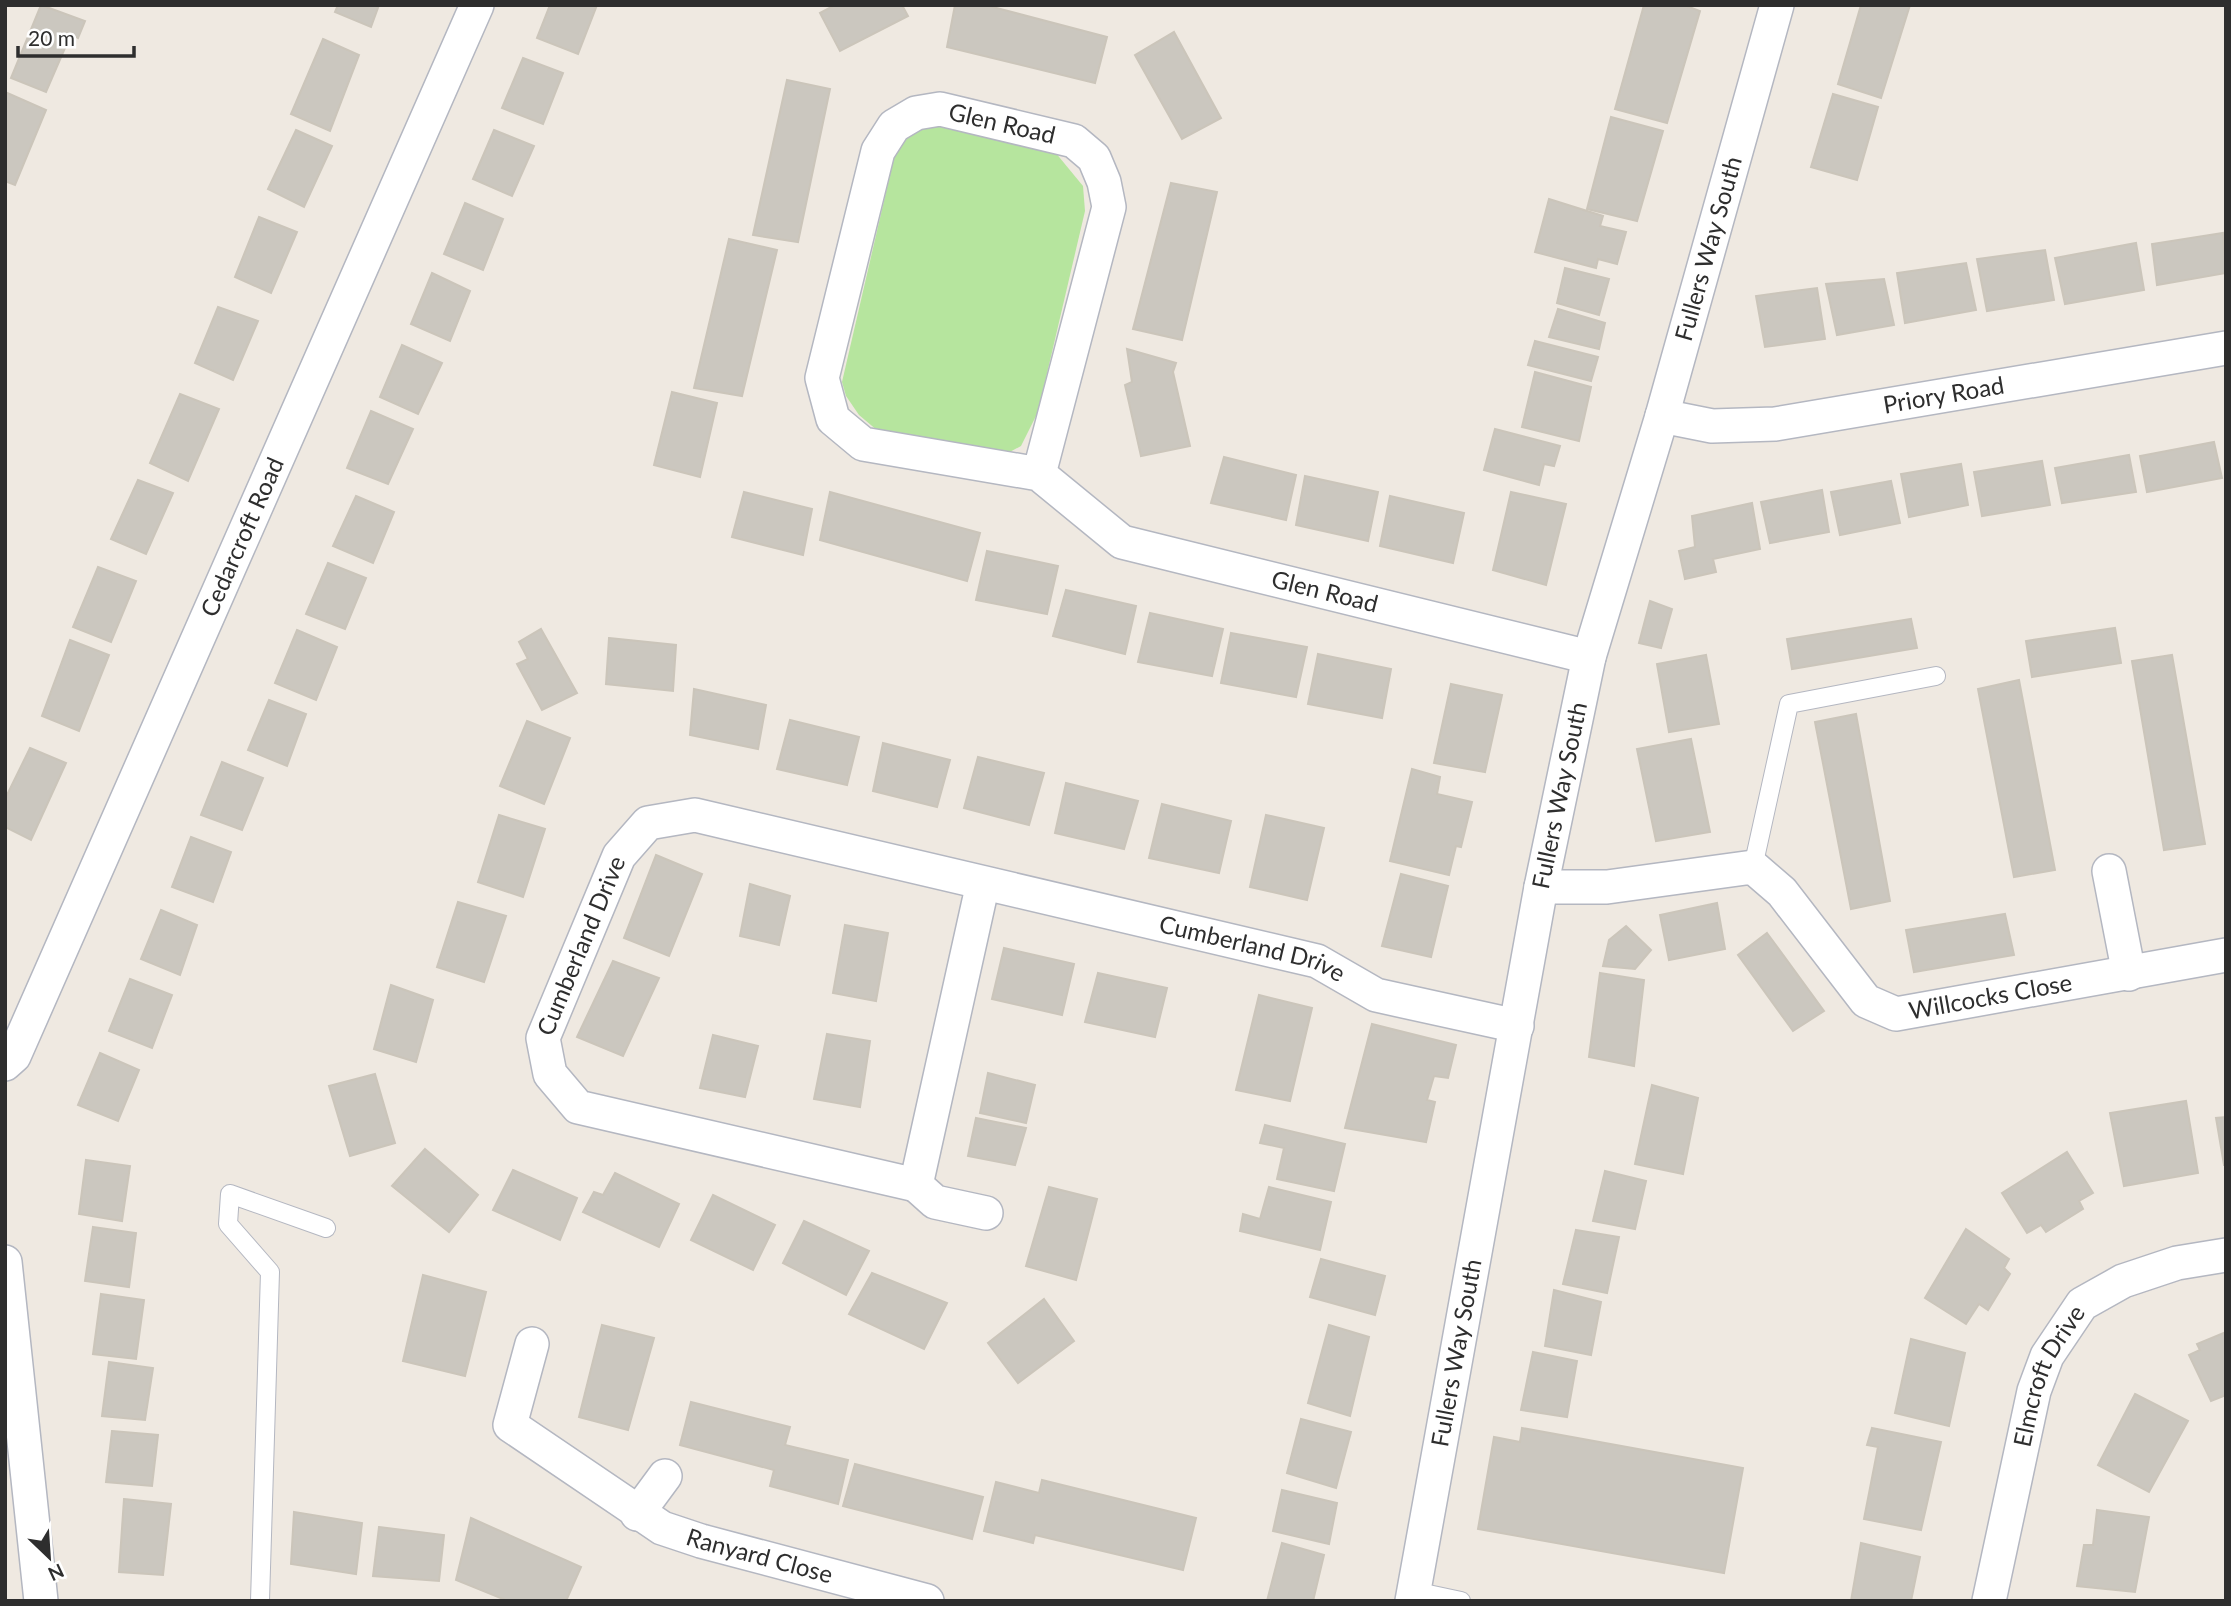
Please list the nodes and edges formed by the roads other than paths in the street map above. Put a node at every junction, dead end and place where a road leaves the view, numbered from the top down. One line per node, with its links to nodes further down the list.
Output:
1 (477, 5): 15 (street, Cedarcroft Road)
2 (1777, 5): 4 (street, Fullers Way South)
3 (2226, 348): 4 (street, Priory Road)
4 (1662, 416): 6 (street, Fullers Way South)
5 (1039, 474): 5 (street, Glen Road); 6 (street, Glen Road)
6 (1589, 657): 11 (street, Fullers Way South)
7 (1936, 676): 8 (lane)
8 (1754, 867): 11 (street); 13 (street, Willcocks Close)
9 (2109, 871): 13 (street)
10 (983, 883): 14 (street, Cumberland Drive); 16 (street); 16 (street, Cumberland Drive)
11 (1541, 887): 14 (street, Fullers Way South)
12 (2226, 955): 13 (street, Willcocks Close)
13 (2129, 974)
14 (1517, 1026): 24 (street, Fullers Way South)
15 (5, 1064)
16 (916, 1185): 17 (street, Cumberland Drive)
17 (986, 1213)
18 (326, 1228): 26 (lane)
19 (2226, 1255): 29 (street, Elmcroft Drive)
20 (5, 1262): 25 (street)
21 (532, 1344): 23 (street, Ranyard Close)
22 (665, 1476): 23 (street)
23 (637, 1514): 27 (street, Ranyard Close)
24 (1413, 1596): 28 (lane)
25 (41, 1601)
26 (260, 1601)
27 (927, 1601)
28 (1461, 1601)
29 (1989, 1601)

